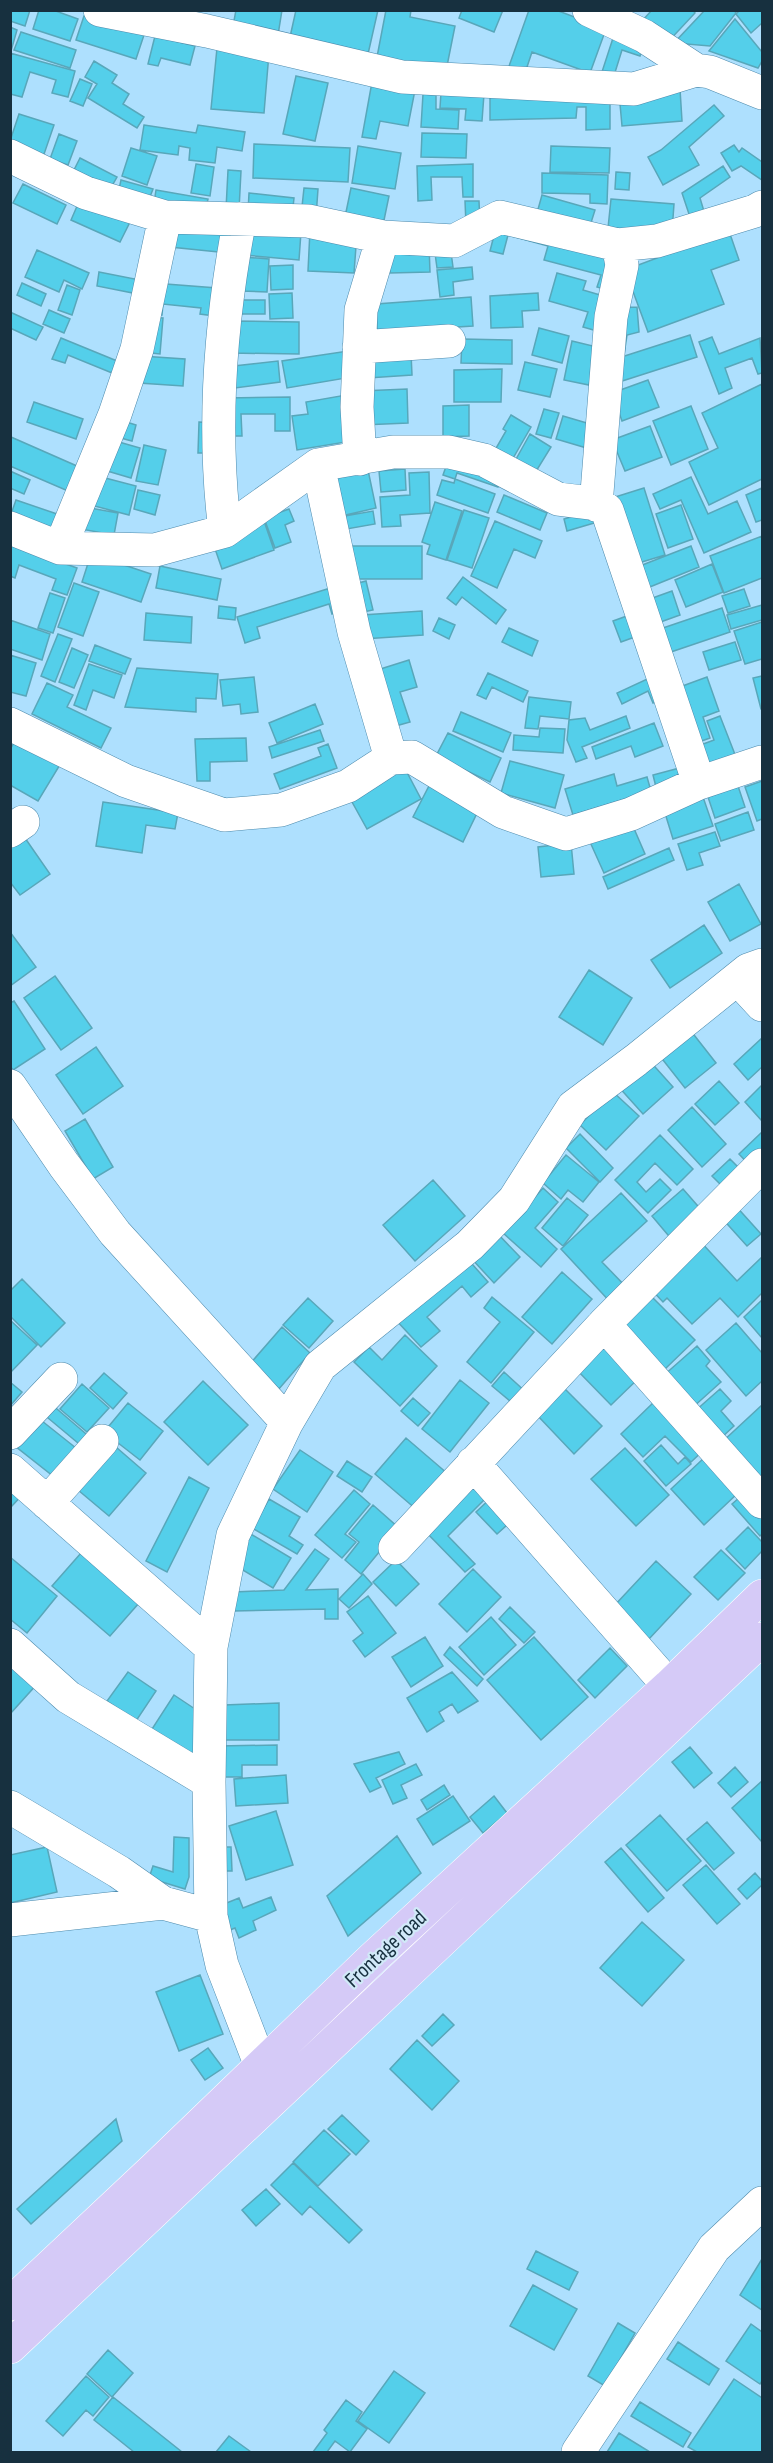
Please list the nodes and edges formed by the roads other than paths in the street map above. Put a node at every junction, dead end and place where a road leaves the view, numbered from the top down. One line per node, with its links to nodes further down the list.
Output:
1 (100, 10): 3 (street)
2 (590, 10): 3 (street)
3 (696, 70): 4 (street)
4 (762, 93)
5 (10, 156): 7 (street)
6 (762, 207): 10 (street)
7 (165, 217): 8 (street); 18 (street)
8 (240, 219): 9 (street); 17 (street)
9 (382, 237): 10 (street); 12 (street)
10 (618, 244): 15 (street)
11 (449, 340): 12 (street)
12 (359, 347): 13 (street)
13 (360, 459): 14 (street); 15 (street)
14 (318, 465): 17 (street); 20 (street)
15 (596, 505): 22 (street)
16 (10, 528): 18 (street)
17 (225, 531): 18 (street)
18 (60, 548)
19 (10, 724): 20 (street)
20 (391, 758): 22 (street)
21 (762, 762): 22 (street)
22 (699, 783)
23 (750, 972): 24 (street); 29 (street)
24 (762, 1005)
25 (10, 1086): 29 (street)
26 (762, 1165): 27 (street)
27 (604, 1324): 32 (street); 34 (street)
28 (61, 1378): 30 (street)
29 (287, 1422): 40 (street)
30 (10, 1432)
31 (102, 1441): 35 (street)
32 (473, 1463): 36 (street); 41 (street)
33 (10, 1470): 35 (street)
34 (762, 1502)
35 (47, 1503): 40 (street)
36 (395, 1548)
37 (762, 1596): 41 (main road, Frontage road)
38 (762, 1639): 48 (main road)
39 (10, 1645): 42 (street)
40 (211, 1647): 42 (street)
41 (669, 1686): 47 (main road, Frontage road)
42 (209, 1782): 45 (street)
43 (10, 1807): 44 (street)
44 (163, 1903): 45 (street); 46 (street)
45 (211, 1916): 47 (street)
46 (10, 1920)
47 (261, 2066): 48 (street); 50 (main road, Frontage road)
48 (284, 2088): 51 (main road)
49 (762, 2203): 52 (street)
50 (10, 2304)
51 (10, 2347)
52 (578, 2452)

